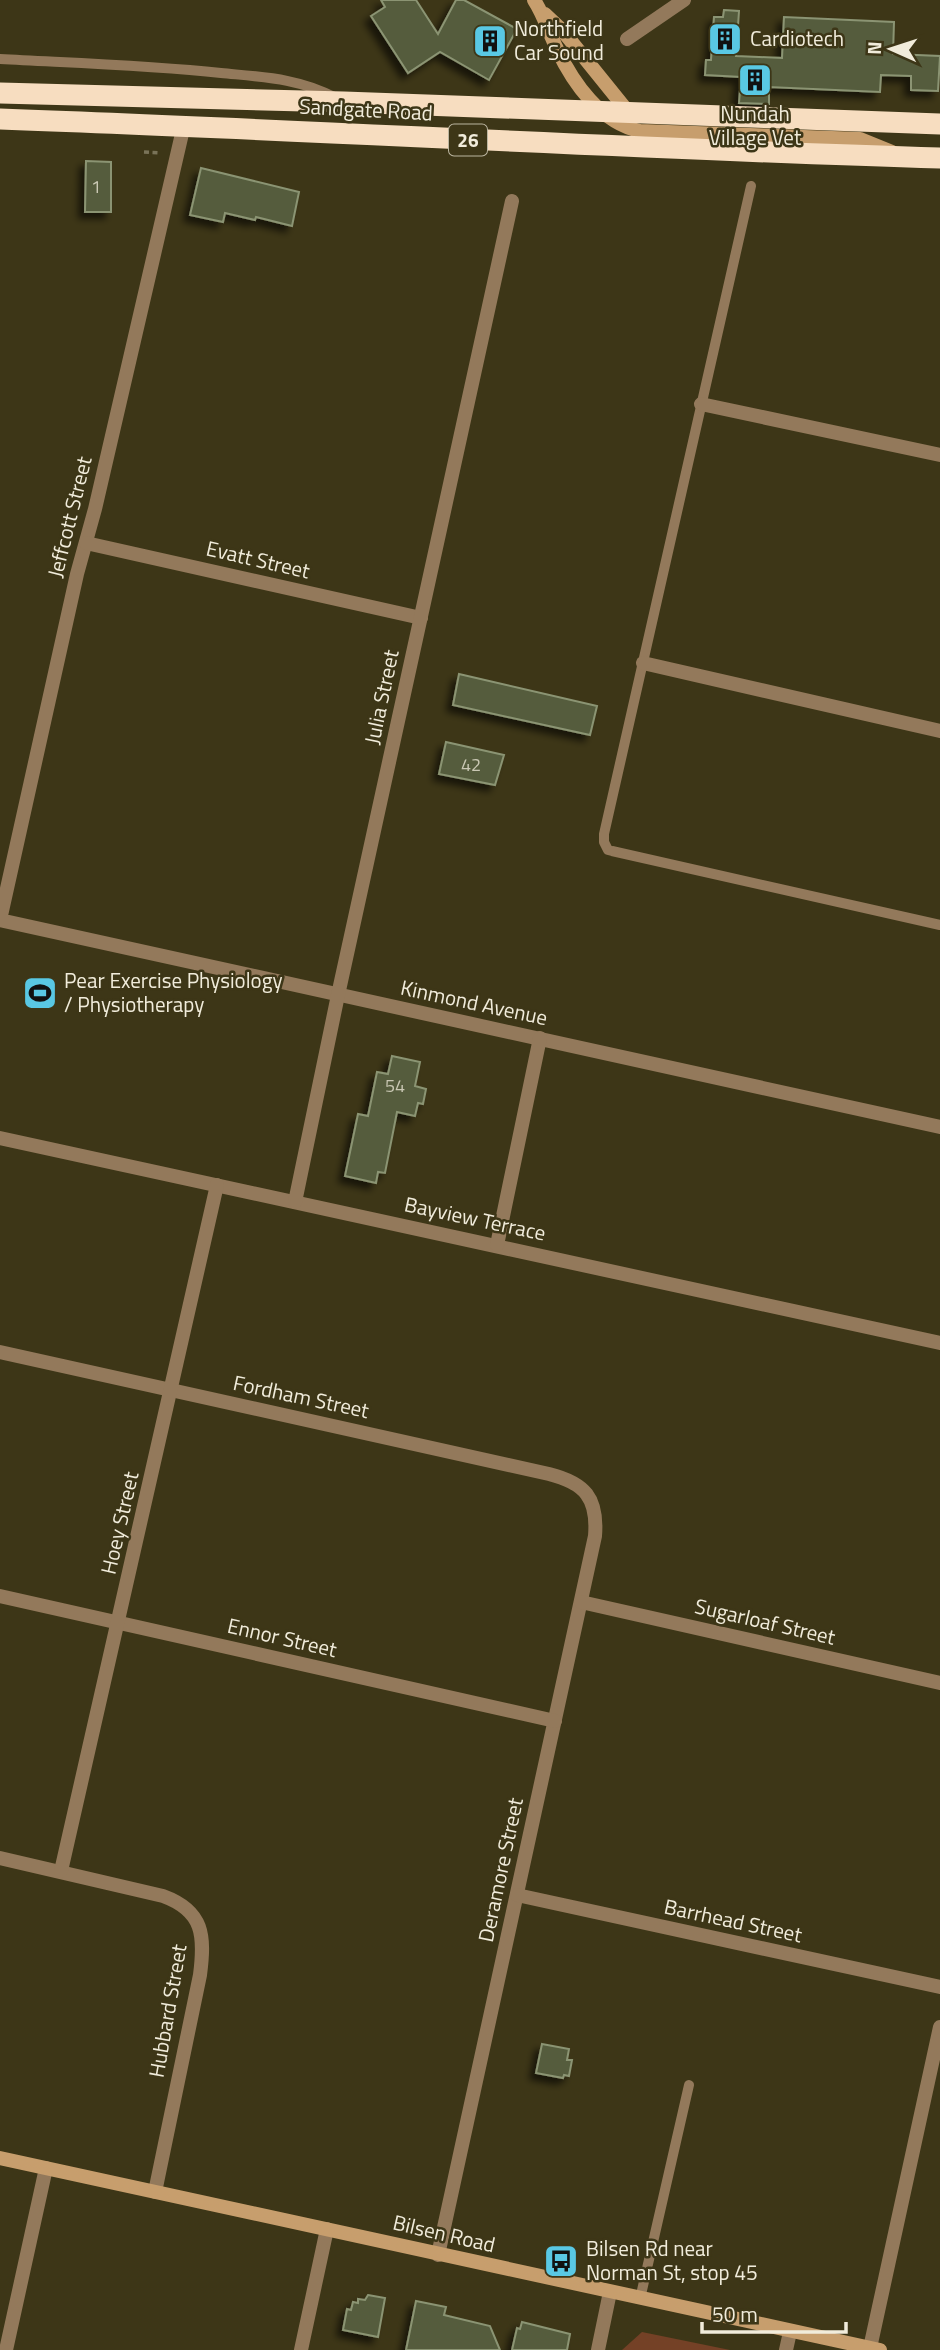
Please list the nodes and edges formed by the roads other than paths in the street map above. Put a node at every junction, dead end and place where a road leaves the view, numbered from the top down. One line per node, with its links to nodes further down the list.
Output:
1 (684, 0): 3 (street)
2 (536, 4): 7 (street); 8 (street)
3 (627, 39)
4 (0, 59): 6 (lane, Sandgate Road)
5 (0, 93): 6 (highway, Sandgate Road / 26)
6 (344, 102): 7 (highway, Sandgate Road / 26)
7 (601, 111): 8 (highway, Sandgate Road / 26); 12 (street)
8 (629, 113): 10 (highway, Sandgate Road / 26)
9 (0, 119): 11 (highway, Sandgate Road / 26)
10 (940, 124)
11 (184, 125): 12 (highway, Sandgate Road / 26); 18 (street, Jeffcott Street)
12 (904, 157): 13 (highway, Sandgate Road / 26)
13 (940, 158)
14 (751, 186): 16 (lane)
15 (512, 201): 19 (street, Julia Street)
16 (701, 404): 17 (street); 20 (lane)
17 (940, 455)
18 (86, 543): 19 (street, Evatt Street); 22 (street, Jeffcott Street)
19 (421, 618): 24 (street, Julia Street)
20 (643, 663): 21 (street); 23 (lane)
21 (940, 731)
22 (0, 920): 24 (street, Kinmond Avenue)
23 (940, 925)
24 (338, 995): 25 (street, Kinmond Avenue); 29 (street, Julia Street)
25 (540, 1038): 26 (street, Kinmond Avenue); 30 (street)
26 (940, 1127)
27 (0, 1139): 28 (street, Bayview Terrace)
28 (217, 1185): 29 (street, Bayview Terrace); 33 (street, Hoey Street)
29 (295, 1202): 30 (street, Bayview Terrace)
30 (497, 1245): 31 (street, Bayview Terrace)
31 (940, 1343)
32 (0, 1352): 33 (street, Fordham Street)
33 (172, 1390): 34 (street, Fordham Street); 37 (street, Hoey Street)
34 (589, 1494): 36 (street, Deramore Street)
35 (0, 1596): 37 (street, Ennor Street)
36 (581, 1602): 38 (street, Sugarloaf Street); 39 (street, Deramore Street)
37 (119, 1623): 39 (street, Ennor Street); 41 (street, Hoey Street)
38 (940, 1683)
39 (555, 1721): 42 (street, Deramore Street)
40 (0, 1858): 41 (street, Hubbard Street)
41 (61, 1871): 48 (street, Hubbard Street)
42 (517, 1895): 43 (street, Barrhead Street); 50 (street, Deramore Street)
43 (940, 1987)
44 (940, 2027): 54 (street)
45 (689, 2085): 52 (lane)
46 (0, 2158): 47 (street, Bilsen Road)
47 (46, 2168): 48 (street, Bilsen Road); 55 (street)
48 (155, 2192): 49 (street, Bilsen Road)
49 (327, 2229): 50 (street, Bilsen Road); 56 (street)
50 (438, 2255): 51 (street, Bilsen Road)
51 (610, 2292): 52 (street, Bilsen Road); 57 (street)
52 (640, 2299): 53 (street, Bilsen Road)
53 (790, 2332): 54 (street, Bilsen Road); 58 (street)
54 (875, 2349)
55 (6, 2350)
56 (301, 2350)
57 (598, 2350)
58 (786, 2350)

